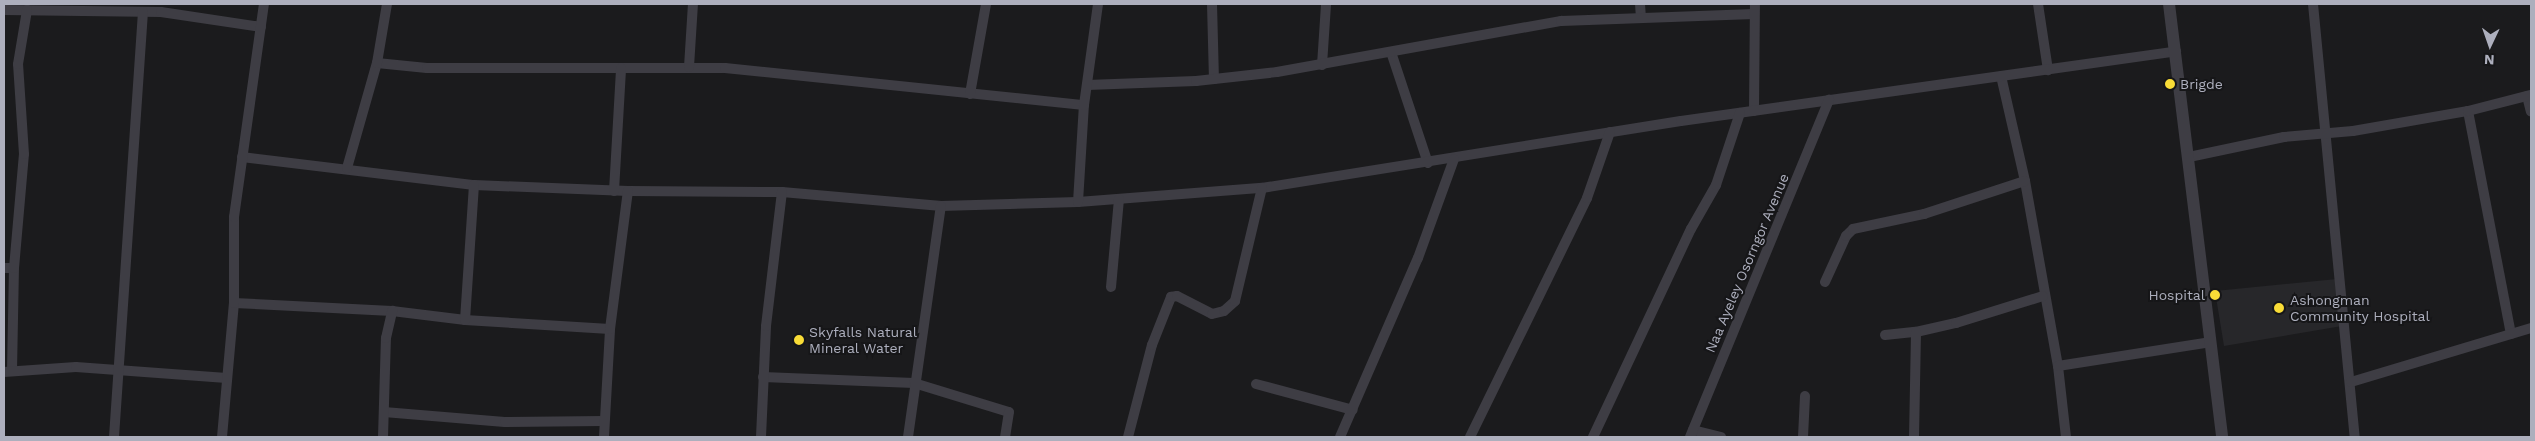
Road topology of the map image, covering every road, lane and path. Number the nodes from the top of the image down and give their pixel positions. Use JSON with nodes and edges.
{"nodes":[{"id":1,"x":264,"y":4,"type":"edge"},
{"id":2,"x":387,"y":4,"type":"edge"},
{"id":3,"x":693,"y":4,"type":"edge"},
{"id":4,"x":986,"y":4,"type":"edge"},
{"id":5,"x":1098,"y":4,"type":"edge"},
{"id":6,"x":1212,"y":4,"type":"edge"},
{"id":7,"x":1326,"y":4,"type":"edge"},
{"id":8,"x":1640,"y":4,"type":"edge"},
{"id":9,"x":2038,"y":4,"type":"edge"},
{"id":10,"x":2169,"y":4,"type":"edge"},
{"id":11,"x":2313,"y":4,"type":"edge"},
{"id":12,"x":161,"y":8,"type":"edge"},
{"id":13,"x":1755,"y":9,"type":"edge"},
{"id":14,"x":4,"y":10,"type":"edge"},
{"id":15,"x":27,"y":10,"type":"junction"},
{"id":16,"x":142,"y":12,"type":"junction"},
{"id":17,"x":1642,"y":17,"type":"junction"},
{"id":18,"x":261,"y":27,"type":"junction"},
{"id":19,"x":2176,"y":51,"type":"junction"},
{"id":20,"x":1391,"y":52,"type":"junction"},
{"id":21,"x":377,"y":63,"type":"junction"},
{"id":22,"x":1322,"y":65,"type":"junction"},
{"id":23,"x":689,"y":67,"type":"junction"},
{"id":24,"x":621,"y":68,"type":"junction"},
{"id":25,"x":2048,"y":70,"type":"junction"},
{"id":26,"x":2002,"y":76,"type":"junction"},
{"id":27,"x":1214,"y":79,"type":"junction"},
{"id":28,"x":1087,"y":85,"type":"junction"},
{"id":29,"x":970,"y":94,"type":"junction"},
{"id":30,"x":2529,"y":96,"type":"edge"},
{"id":31,"x":1829,"y":99,"type":"junction"},
{"id":32,"x":1084,"y":105,"type":"junction"},
{"id":33,"x":1754,"y":111,"type":"junction"},
{"id":34,"x":2468,"y":111,"type":"junction"},
{"id":35,"x":2531,"y":112,"type":"edge"},
{"id":36,"x":1740,"y":113,"type":"junction"},
{"id":37,"x":1610,"y":132,"type":"junction"},
{"id":38,"x":2326,"y":134,"type":"junction"},
{"id":39,"x":2189,"y":156,"type":"junction"},
{"id":40,"x":242,"y":158,"type":"junction"},
{"id":41,"x":1454,"y":159,"type":"junction"},
{"id":42,"x":1428,"y":163,"type":"junction"},
{"id":43,"x":347,"y":168,"type":"junction"},
{"id":44,"x":2025,"y":181,"type":"junction"},
{"id":45,"x":474,"y":185,"type":"junction"},
{"id":46,"x":1262,"y":188,"type":"junction"},
{"id":47,"x":614,"y":191,"type":"junction"},
{"id":48,"x":628,"y":191,"type":"junction"},
{"id":49,"x":782,"y":192,"type":"junction"},
{"id":50,"x":1119,"y":199,"type":"junction"},
{"id":51,"x":1078,"y":202,"type":"junction"},
{"id":52,"x":941,"y":206,"type":"junction"},
{"id":53,"x":9,"y":268,"type":"edge"},
{"id":54,"x":1825,"y":282,"type":"dead end"},
{"id":55,"x":1111,"y":287,"type":"dead end"},
{"id":56,"x":2043,"y":296,"type":"junction"},
{"id":57,"x":234,"y":303,"type":"junction"},
{"id":58,"x":392,"y":311,"type":"junction"},
{"id":59,"x":465,"y":320,"type":"junction"},
{"id":60,"x":2531,"y":328,"type":"edge"},
{"id":61,"x":610,"y":330,"type":"junction"},
{"id":62,"x":1916,"y":332,"type":"junction"},
{"id":63,"x":1885,"y":334,"type":"dead end"},
{"id":64,"x":2511,"y":334,"type":"junction"},
{"id":65,"x":2211,"y":342,"type":"junction"},
{"id":66,"x":2058,"y":366,"type":"junction"},
{"id":67,"x":118,"y":368,"type":"junction"},
{"id":68,"x":8,"y":372,"type":"edge"},
{"id":69,"x":763,"y":377,"type":"junction"},
{"id":70,"x":228,"y":378,"type":"junction"},
{"id":71,"x":2351,"y":382,"type":"junction"},
{"id":72,"x":914,"y":383,"type":"junction"},
{"id":73,"x":1256,"y":384,"type":"dead end"},
{"id":74,"x":1805,"y":396,"type":"dead end"},
{"id":75,"x":1352,"y":410,"type":"junction"},
{"id":76,"x":384,"y":412,"type":"junction"},
{"id":77,"x":602,"y":421,"type":"junction"},
{"id":78,"x":1692,"y":434,"type":"edge"},
{"id":79,"x":114,"y":437,"type":"edge"},
{"id":80,"x":222,"y":437,"type":"edge"},
{"id":81,"x":383,"y":437,"type":"edge"},
{"id":82,"x":604,"y":437,"type":"edge"},
{"id":83,"x":761,"y":437,"type":"edge"},
{"id":84,"x":908,"y":437,"type":"edge"},
{"id":85,"x":1005,"y":437,"type":"edge"},
{"id":86,"x":1128,"y":437,"type":"edge"},
{"id":87,"x":1340,"y":437,"type":"edge"},
{"id":88,"x":1470,"y":437,"type":"edge"},
{"id":89,"x":1593,"y":437,"type":"edge"},
{"id":90,"x":1721,"y":437,"type":"edge"},
{"id":91,"x":1804,"y":437,"type":"edge"},
{"id":92,"x":1914,"y":437,"type":"edge"},
{"id":93,"x":2066,"y":437,"type":"edge"},
{"id":94,"x":2222,"y":437,"type":"edge"},
{"id":95,"x":2356,"y":437,"type":"edge"}],
"edges":[{"from":1,"to":18,"type":"street"},
{"from":2,"to":21,"type":"street"},
{"from":3,"to":23,"type":"street"},
{"from":4,"to":29,"type":"street"},
{"from":5,"to":28,"type":"street"},
{"from":6,"to":27,"type":"street"},
{"from":7,"to":22,"type":"street"},
{"from":8,"to":17,"type":"street"},
{"from":9,"to":25,"type":"street"},
{"from":10,"to":19,"type":"street"},
{"from":11,"to":38,"type":"street"},
{"from":12,"to":16,"type":"street"},
{"from":12,"to":18,"type":"street"},
{"from":13,"to":17,"type":"street"},
{"from":13,"to":33,"type":"street"},
{"from":14,"to":15,"type":"street"},
{"from":15,"to":16,"type":"street"},
{"from":15,"to":53,"type":"street"},
{"from":16,"to":67,"type":"street"},
{"from":17,"to":20,"type":"street"},
{"from":18,"to":40,"type":"street"},
{"from":19,"to":25,"type":"street"},
{"from":19,"to":39,"type":"street"},
{"from":20,"to":22,"type":"street"},
{"from":20,"to":42,"type":"street"},
{"from":21,"to":24,"type":"street"},
{"from":21,"to":43,"type":"street"},
{"from":22,"to":27,"type":"street"},
{"from":23,"to":24,"type":"street"},
{"from":23,"to":29,"type":"street"},
{"from":24,"to":47,"type":"street"},
{"from":25,"to":26,"type":"street"},
{"from":26,"to":31,"type":"street"},
{"from":26,"to":44,"type":"street"},
{"from":27,"to":28,"type":"street"},
{"from":28,"to":32,"type":"street"},
{"from":29,"to":32,"type":"street"},
{"from":30,"to":34,"type":"street"},
{"from":30,"to":35,"type":"street"},
{"from":31,"to":33,"type":"street"},
{"from":31,"to":78,"type":"street","name":"Naa Ayeley Osorngor Avenue"},
{"from":32,"to":51,"type":"street"},
{"from":33,"to":36,"type":"street"},
{"from":34,"to":38,"type":"street"},
{"from":34,"to":64,"type":"street"},
{"from":36,"to":37,"type":"street"},
{"from":36,"to":89,"type":"street"},
{"from":37,"to":41,"type":"street"},
{"from":37,"to":88,"type":"street"},
{"from":38,"to":39,"type":"street"},
{"from":38,"to":71,"type":"street"},
{"from":39,"to":65,"type":"street"},
{"from":40,"to":43,"type":"street"},
{"from":40,"to":57,"type":"street"},
{"from":41,"to":42,"type":"street"},
{"from":41,"to":75,"type":"street"},
{"from":42,"to":46,"type":"street"},
{"from":43,"to":45,"type":"street"},
{"from":44,"to":54,"type":"street"},
{"from":44,"to":56,"type":"street"},
{"from":45,"to":47,"type":"street"},
{"from":45,"to":59,"type":"street"},
{"from":46,"to":50,"type":"street"},
{"from":46,"to":86,"type":"street"},
{"from":47,"to":48,"type":"street"},
{"from":48,"to":49,"type":"street"},
{"from":48,"to":61,"type":"street"},
{"from":49,"to":52,"type":"street"},
{"from":49,"to":69,"type":"street"},
{"from":50,"to":51,"type":"street"},
{"from":50,"to":55,"type":"street"},
{"from":51,"to":52,"type":"street"},
{"from":52,"to":72,"type":"street"},
{"from":53,"to":68,"type":"street"},
{"from":56,"to":62,"type":"street"},
{"from":56,"to":66,"type":"street"},
{"from":57,"to":58,"type":"street"},
{"from":57,"to":70,"type":"street"},
{"from":58,"to":59,"type":"street"},
{"from":58,"to":76,"type":"street"},
{"from":59,"to":61,"type":"street"},
{"from":60,"to":64,"type":"street"},
{"from":61,"to":77,"type":"street"},
{"from":62,"to":63,"type":"street"},
{"from":62,"to":92,"type":"street"},
{"from":64,"to":71,"type":"street"},
{"from":65,"to":66,"type":"street"},
{"from":65,"to":94,"type":"street"},
{"from":66,"to":93,"type":"street"},
{"from":67,"to":68,"type":"street"},
{"from":67,"to":70,"type":"street"},
{"from":67,"to":79,"type":"street"},
{"from":69,"to":72,"type":"street"},
{"from":69,"to":83,"type":"street"},
{"from":70,"to":80,"type":"street"},
{"from":71,"to":95,"type":"street"},
{"from":72,"to":84,"type":"street"},
{"from":72,"to":85,"type":"street"},
{"from":73,"to":75,"type":"street"},
{"from":74,"to":91,"type":"street"},
{"from":75,"to":87,"type":"street"},
{"from":76,"to":77,"type":"street"},
{"from":76,"to":81,"type":"street"},
{"from":77,"to":82,"type":"street"},
{"from":78,"to":90,"type":"street"}]}
